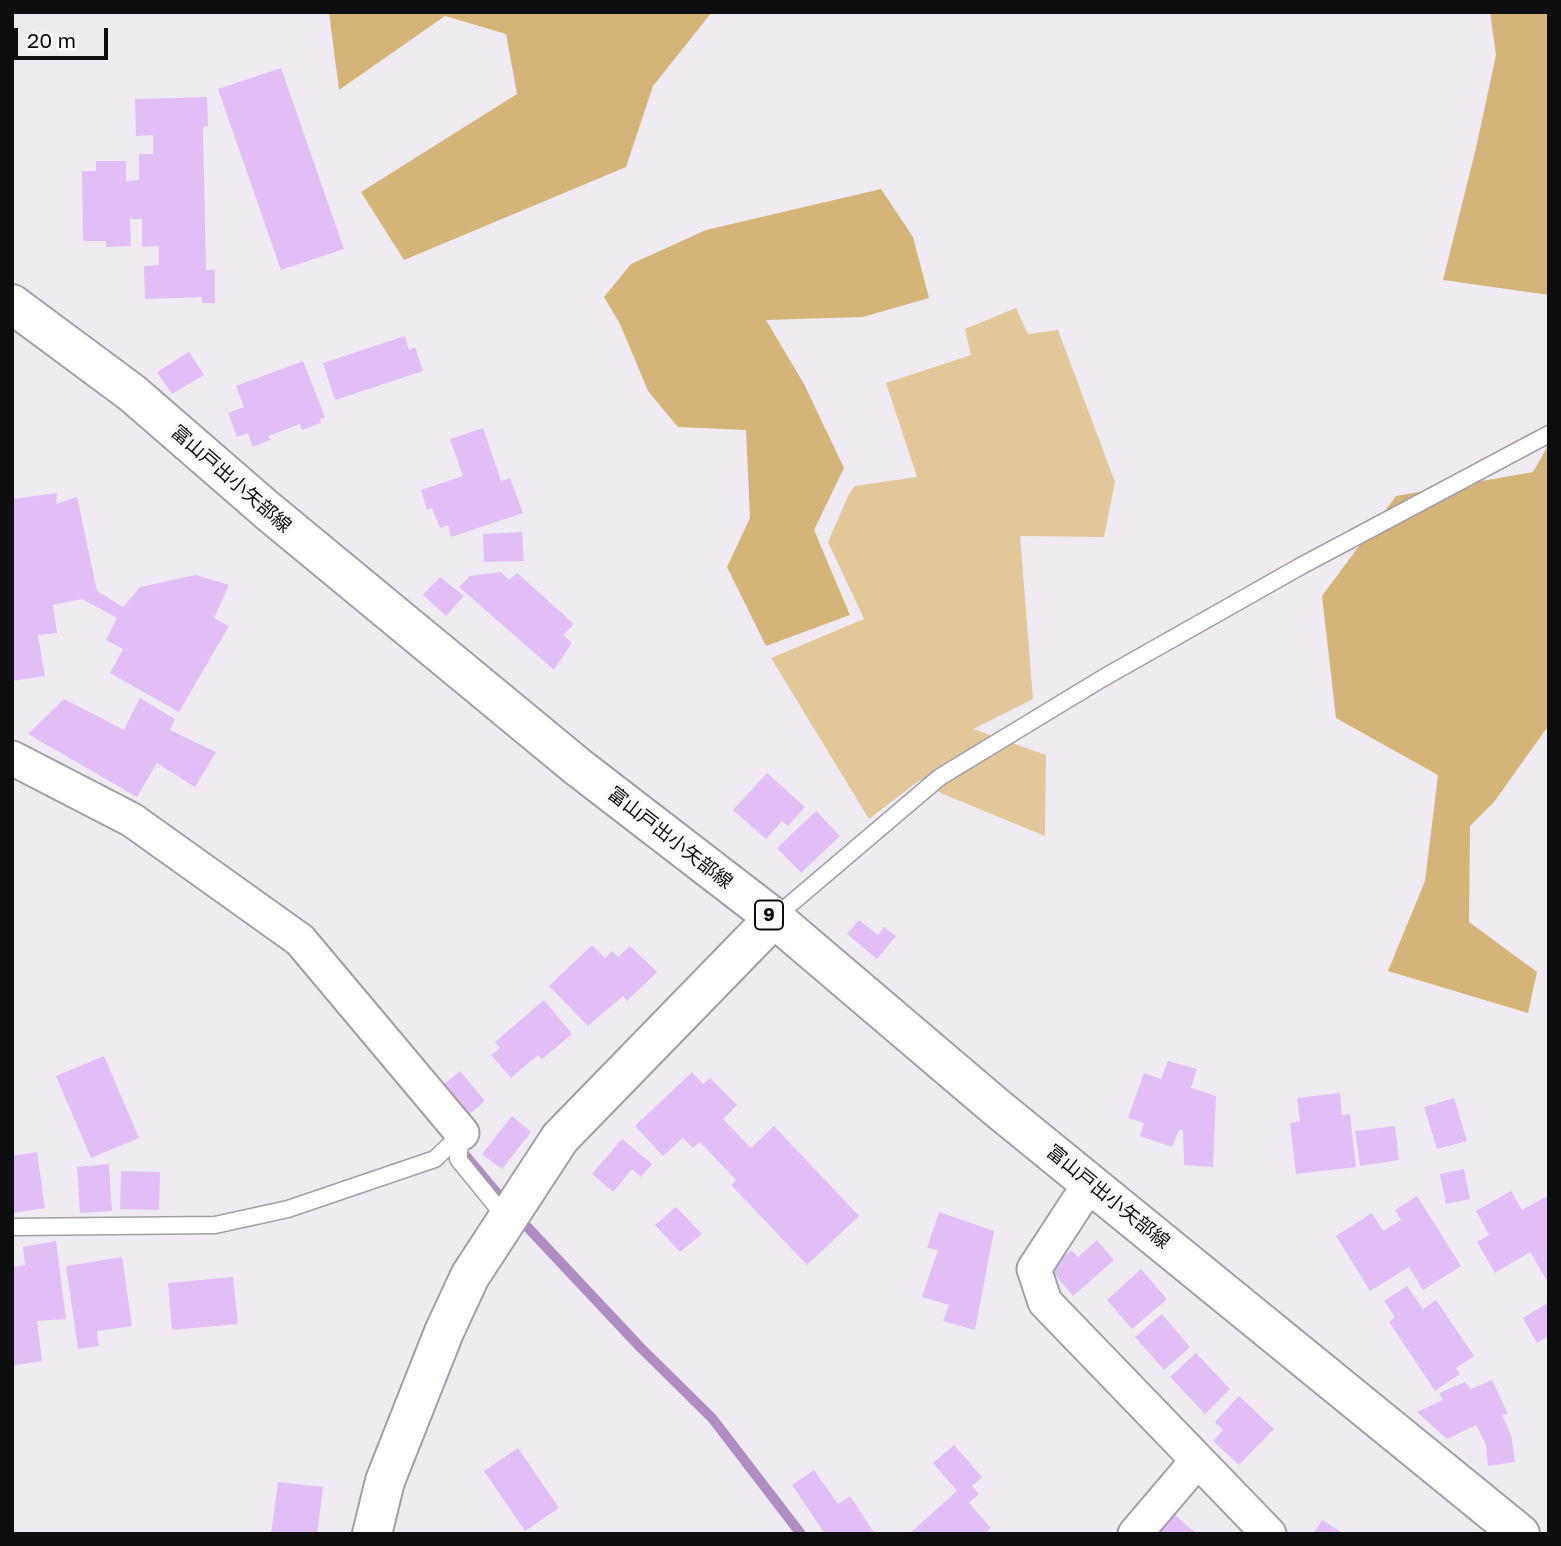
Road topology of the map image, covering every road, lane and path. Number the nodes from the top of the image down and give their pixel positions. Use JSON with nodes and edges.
{"nodes":[{"id":1,"x":12,"y":304,"type":"edge"},
{"id":2,"x":1549,"y":434,"type":"edge"},
{"id":3,"x":12,"y":758,"type":"edge"},
{"id":4,"x":774,"y":918,"type":"junction"},
{"id":5,"x":461,"y":1133,"type":"junction"},
{"id":6,"x":1092,"y":1184,"type":"junction"},
{"id":7,"x":508,"y":1219,"type":"junction"},
{"id":8,"x":12,"y":1227,"type":"edge"},
{"id":9,"x":1198,"y":1461,"type":"junction"},
{"id":10,"x":372,"y":1534,"type":"edge"},
{"id":11,"x":1135,"y":1534,"type":"edge"},
{"id":12,"x":1269,"y":1534,"type":"edge"},
{"id":13,"x":1520,"y":1534,"type":"edge"}],
"edges":[{"from":1,"to":4,"type":"main road","name":"富山戸出小矢部線","number":"9"},
{"from":2,"to":4,"type":"lane"},
{"from":3,"to":5,"type":"street"},
{"from":4,"to":6,"type":"main road","name":"富山戸出小矢部線","number":"9"},
{"from":4,"to":7,"type":"main road"},
{"from":5,"to":7,"type":"lane"},
{"from":5,"to":8,"type":"lane"},
{"from":6,"to":9,"type":"street"},
{"from":6,"to":13,"type":"main road","name":"富山戸出小矢部線","number":"9"},
{"from":7,"to":10,"type":"main road"},
{"from":9,"to":11,"type":"street"},
{"from":9,"to":12,"type":"street"}]}
